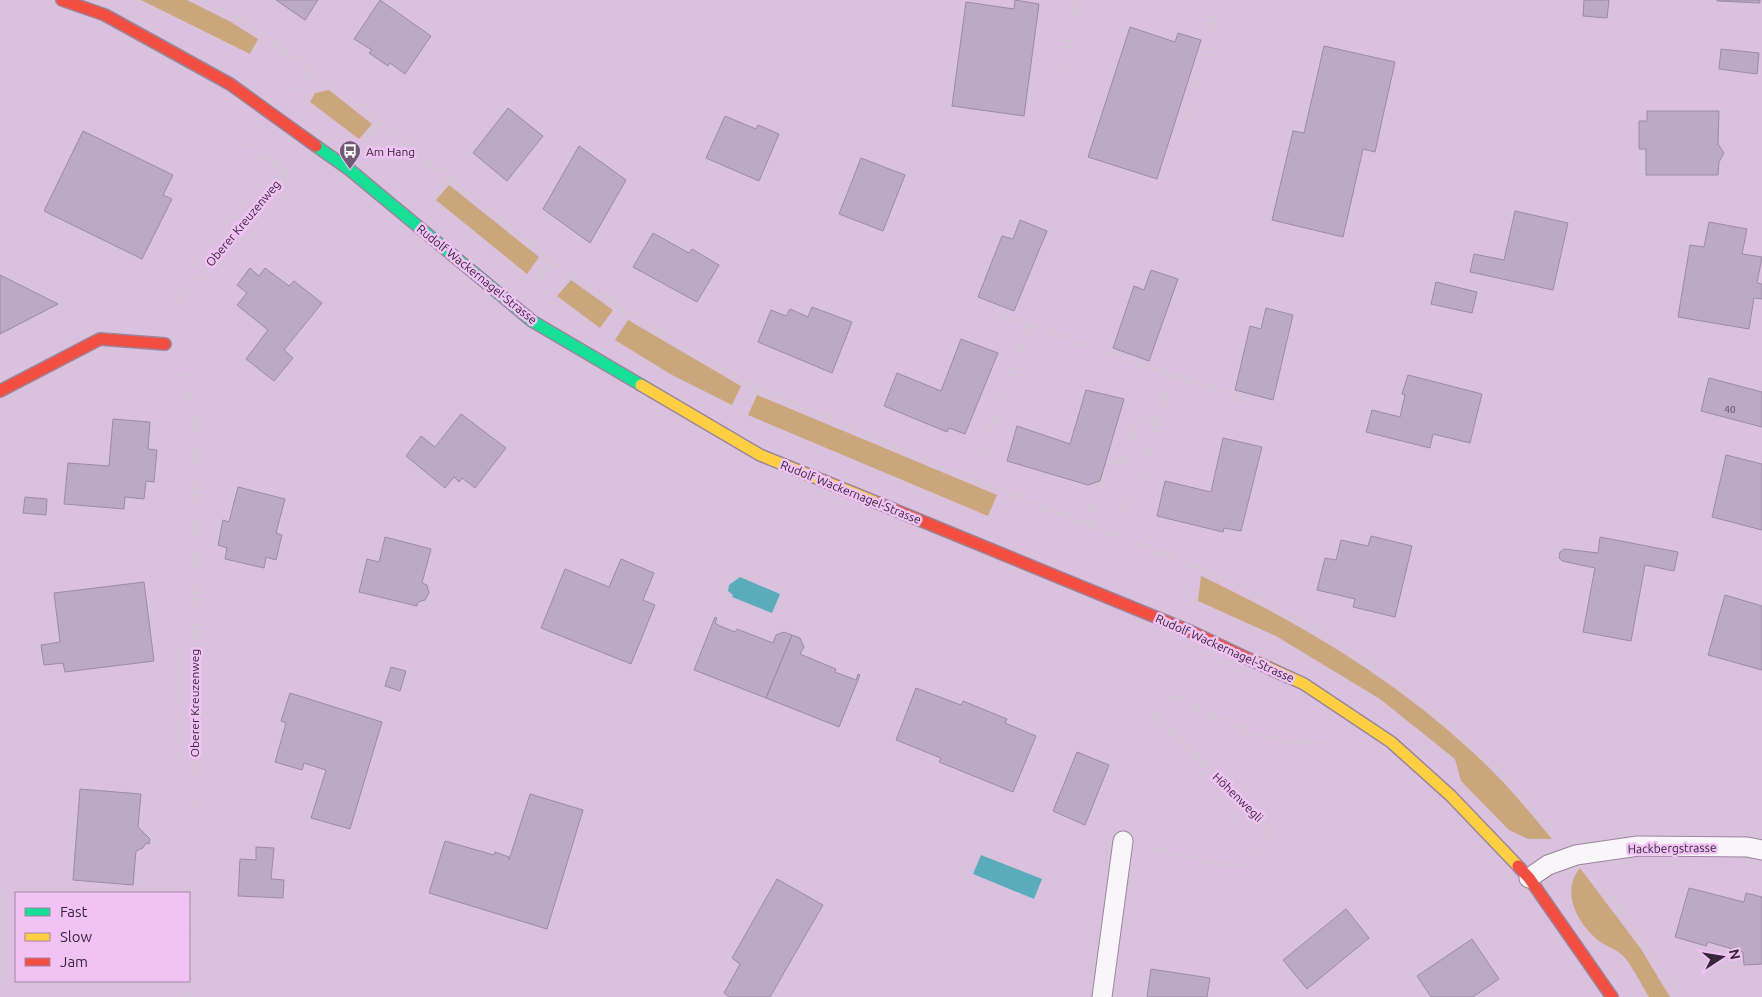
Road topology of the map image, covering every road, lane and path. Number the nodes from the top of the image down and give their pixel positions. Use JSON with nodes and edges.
{"nodes":[{"id":1,"x":62,"y":0,"type":"edge"},
{"id":2,"x":205,"y":0,"type":"edge"},
{"id":3,"x":1077,"y":0,"type":"edge"},
{"id":4,"x":1219,"y":0,"type":"edge"},
{"id":5,"x":1065,"y":74,"type":"dead end"},
{"id":6,"x":1188,"y":119,"type":"dead end"},
{"id":7,"x":379,"y":122,"type":"junction"},
{"id":8,"x":234,"y":137,"type":"dead end"},
{"id":9,"x":364,"y":141,"type":"dead end"},
{"id":10,"x":450,"y":179,"type":"junction"},
{"id":11,"x":434,"y":197,"type":"dead end"},
{"id":12,"x":179,"y":300,"type":"dead end"},
{"id":13,"x":1000,"y":315,"type":"dead end"},
{"id":14,"x":1031,"y":326,"type":"junction"},
{"id":15,"x":165,"y":344,"type":"dead end"},
{"id":16,"x":1172,"y":375,"type":"junction"},
{"id":17,"x":0,"y":391,"type":"edge"},
{"id":18,"x":196,"y":409,"type":"dead end"},
{"id":19,"x":1270,"y":409,"type":"dead end"},
{"id":20,"x":1158,"y":422,"type":"junction"},
{"id":21,"x":972,"y":480,"type":"junction"},
{"id":22,"x":1085,"y":523,"type":"junction"},
{"id":23,"x":1115,"y":535,"type":"junction"},
{"id":24,"x":1334,"y":742,"type":"dead end"},
{"id":25,"x":1123,"y":841,"type":"joint"},
{"id":26,"x":1762,"y":850,"type":"edge"},
{"id":27,"x":1576,"y":855,"type":"junction"},
{"id":28,"x":1528,"y":878,"type":"junction"},
{"id":29,"x":191,"y":997,"type":"edge"},
{"id":30,"x":1102,"y":997,"type":"edge"},
{"id":31,"x":1612,"y":997,"type":"edge"},
{"id":32,"x":1678,"y":997,"type":"edge"}],
"edges":[{"from":1,"to":28,"type":"street","name":"Rudolf Wackernagel-Strasse"},
{"from":2,"to":7,"type":"path"},
{"from":3,"to":5,"type":"path"},
{"from":4,"to":6,"type":"path"},
{"from":7,"to":9,"type":"path"},
{"from":7,"to":10,"type":"path"},
{"from":8,"to":12,"type":"path","name":"Oberer Kreuzenweg"},
{"from":10,"to":11,"type":"path"},
{"from":10,"to":21,"type":"path"},
{"from":13,"to":14,"type":"path"},
{"from":14,"to":16,"type":"path"},
{"from":14,"to":21,"type":"path"},
{"from":15,"to":17,"type":"street"},
{"from":16,"to":19,"type":"path"},
{"from":16,"to":20,"type":"path"},
{"from":18,"to":29,"type":"path","name":"Oberer Kreuzenweg"},
{"from":20,"to":22,"type":"path"},
{"from":20,"to":23,"type":"path"},
{"from":21,"to":22,"type":"path"},
{"from":22,"to":23,"type":"path"},
{"from":23,"to":27,"type":"path"},
{"from":24,"to":25,"type":"path","name":"Höhenwegli"},
{"from":25,"to":30,"type":"lane"},
{"from":26,"to":27,"type":"lane","name":"Hackbergstrasse"},
{"from":27,"to":28,"type":"lane","name":"Hackbergstrasse"},
{"from":27,"to":32,"type":"path"},
{"from":28,"to":31,"type":"street","name":"Rudolf Wackernagel-Strasse"}]}
